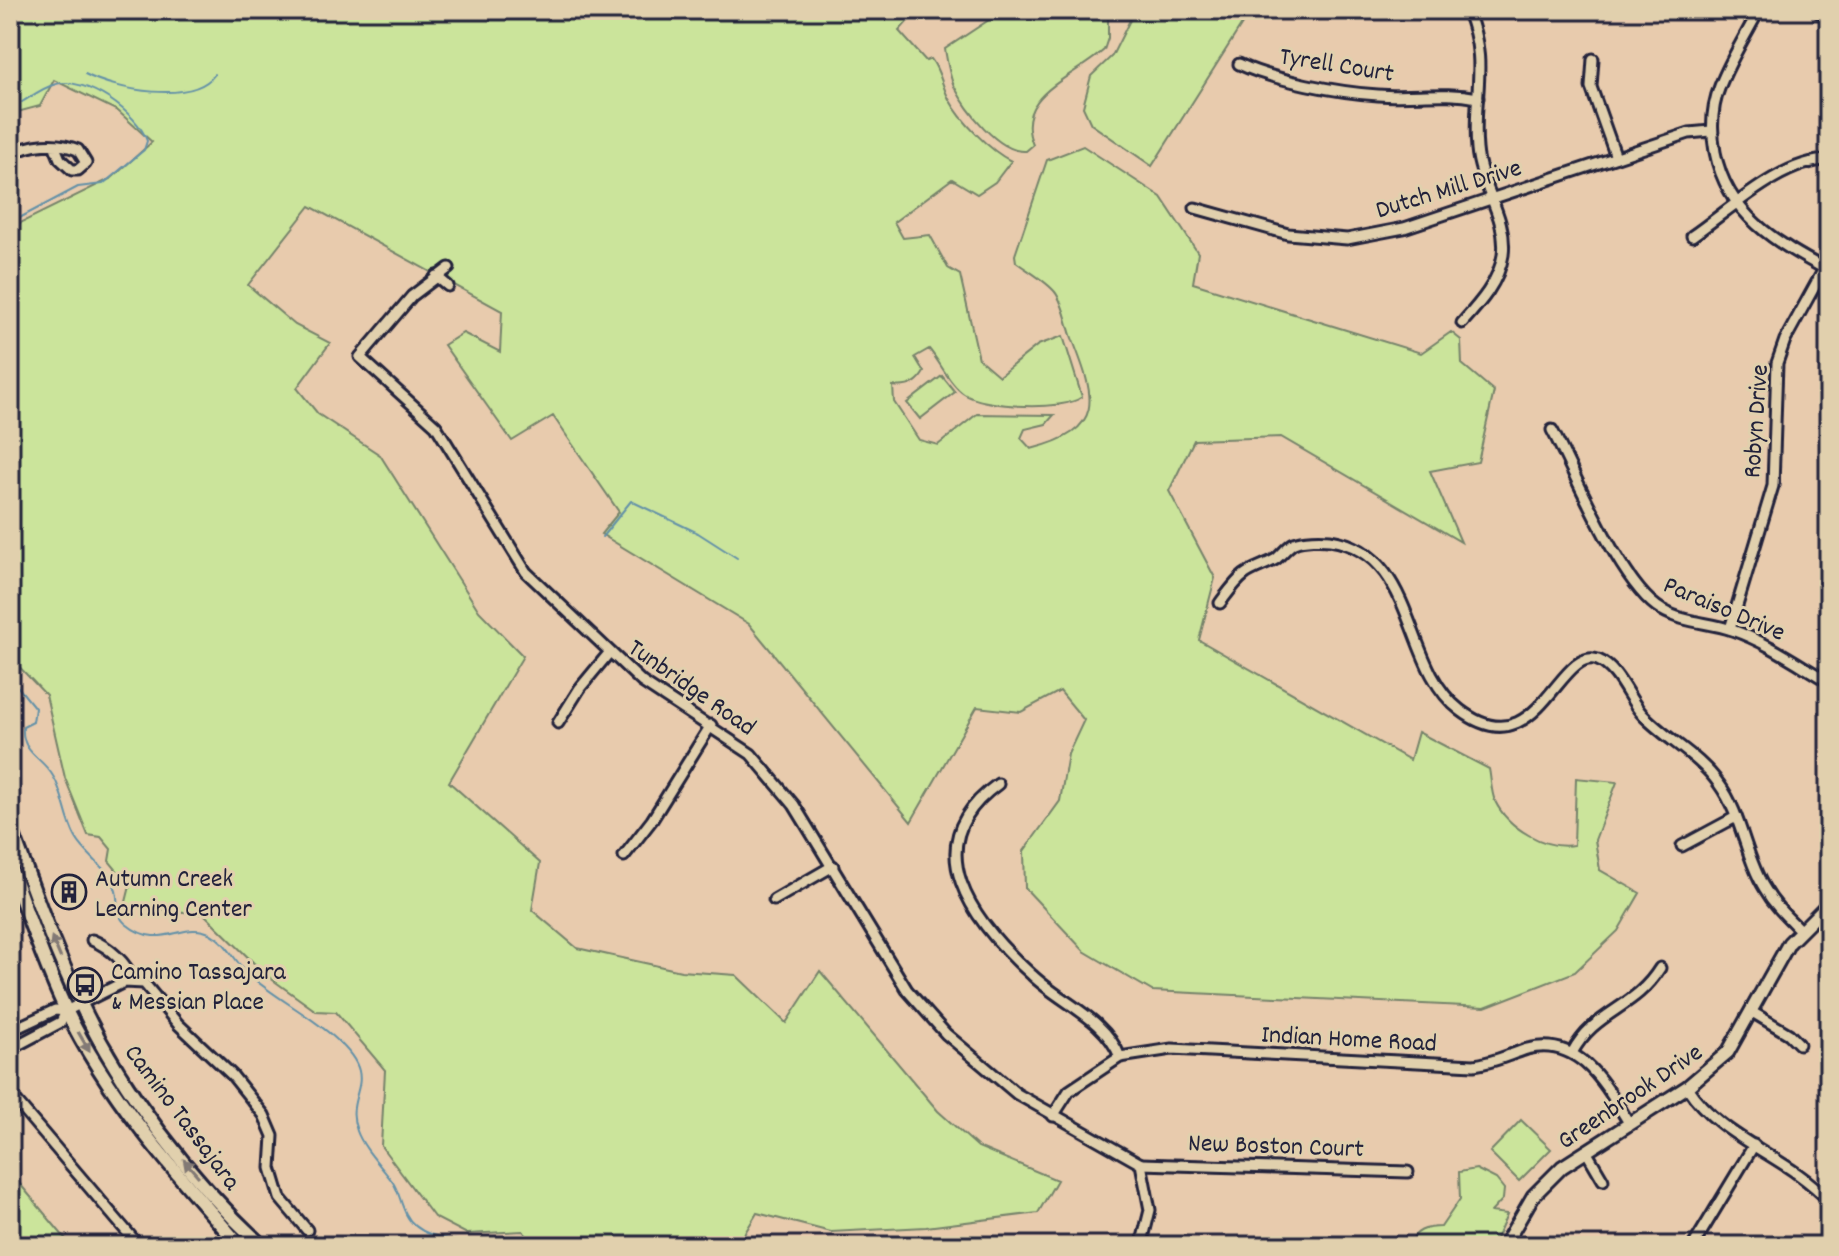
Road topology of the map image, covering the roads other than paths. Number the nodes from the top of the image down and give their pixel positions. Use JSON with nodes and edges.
{"nodes":[{"id":1,"x":1467,"y":10,"type":"edge"},
{"id":2,"x":1759,"y":10,"type":"edge"},
{"id":3,"x":1815,"y":10,"type":"edge"},
{"id":4,"x":1829,"y":18,"type":"edge"},
{"id":5,"x":1593,"y":59,"type":"dead end"},
{"id":6,"x":1239,"y":64,"type":"dead end"},
{"id":7,"x":1478,"y":98,"type":"junction"},
{"id":8,"x":1711,"y":131,"type":"junction"},
{"id":9,"x":55,"y":147,"type":"dead end"},
{"id":10,"x":10,"y":155,"type":"edge"},
{"id":11,"x":1616,"y":157,"type":"junction"},
{"id":12,"x":1829,"y":160,"type":"edge"},
{"id":13,"x":1493,"y":197,"type":"junction"},
{"id":14,"x":1736,"y":205,"type":"junction"},
{"id":15,"x":1195,"y":208,"type":"dead end"},
{"id":16,"x":1692,"y":236,"type":"dead end"},
{"id":17,"x":449,"y":268,"type":"dead end"},
{"id":18,"x":1826,"y":270,"type":"edge"},
{"id":19,"x":436,"y":276,"type":"junction"},
{"id":20,"x":448,"y":286,"type":"dead end"},
{"id":21,"x":1462,"y":323,"type":"dead end"},
{"id":22,"x":1552,"y":430,"type":"dead end"},
{"id":23,"x":1220,"y":603,"type":"dead end"},
{"id":24,"x":1730,"y":629,"type":"junction"},
{"id":25,"x":609,"y":653,"type":"junction"},
{"id":26,"x":1829,"y":682,"type":"edge"},
{"id":27,"x":558,"y":723,"type":"dead end"},
{"id":28,"x":711,"y":725,"type":"junction"},
{"id":29,"x":998,"y":784,"type":"dead end"},
{"id":30,"x":1736,"y":817,"type":"junction"},
{"id":31,"x":10,"y":826,"type":"edge"},
{"id":32,"x":1682,"y":846,"type":"dead end"},
{"id":33,"x":624,"y":856,"type":"dead end"},
{"id":34,"x":833,"y":866,"type":"junction"},
{"id":35,"x":10,"y":868,"type":"edge"},
{"id":36,"x":774,"y":900,"type":"dead end"},
{"id":37,"x":1829,"y":903,"type":"edge"},
{"id":38,"x":1800,"y":930,"type":"junction"},
{"id":39,"x":92,"y":940,"type":"dead end"},
{"id":40,"x":1660,"y":968,"type":"dead end"},
{"id":41,"x":133,"y":980,"type":"junction"},
{"id":42,"x":80,"y":1004,"type":"junction"},
{"id":43,"x":66,"y":1011,"type":"junction"},
{"id":44,"x":1752,"y":1012,"type":"junction"},
{"id":45,"x":10,"y":1031,"type":"edge"},
{"id":46,"x":1799,"y":1044,"type":"dead end"},
{"id":47,"x":10,"y":1049,"type":"edge"},
{"id":48,"x":1572,"y":1053,"type":"junction"},
{"id":49,"x":1120,"y":1057,"type":"junction"},
{"id":50,"x":1687,"y":1087,"type":"junction"},
{"id":51,"x":10,"y":1094,"type":"edge"},
{"id":52,"x":1053,"y":1116,"type":"junction"},
{"id":53,"x":1629,"y":1123,"type":"junction"},
{"id":54,"x":1754,"y":1145,"type":"junction"},
{"id":55,"x":1586,"y":1151,"type":"junction"},
{"id":56,"x":1141,"y":1164,"type":"junction"},
{"id":57,"x":1408,"y":1172,"type":"dead end"},
{"id":58,"x":1603,"y":1180,"type":"dead end"},
{"id":59,"x":1829,"y":1201,"type":"edge"},
{"id":60,"x":307,"y":1230,"type":"dead end"},
{"id":61,"x":139,"y":1246,"type":"edge"},
{"id":62,"x":240,"y":1246,"type":"edge"},
{"id":63,"x":262,"y":1246,"type":"edge"},
{"id":64,"x":1141,"y":1246,"type":"edge"},
{"id":65,"x":1505,"y":1246,"type":"edge"},
{"id":66,"x":1693,"y":1246,"type":"edge"}],
"edges":[{"from":1,"to":7,"type":"street"},
{"from":2,"to":8,"type":"street"},
{"from":3,"to":4,"type":"street"},
{"from":5,"to":11,"type":"street"},
{"from":6,"to":7,"type":"street","name":"Tyrell Court"},
{"from":7,"to":13,"type":"street"},
{"from":8,"to":11,"type":"street","name":"Dutch Mill Drive"},
{"from":8,"to":14,"type":"street"},
{"from":9,"to":10,"type":"street"},
{"from":11,"to":13,"type":"street","name":"Dutch Mill Drive"},
{"from":12,"to":14,"type":"street"},
{"from":13,"to":15,"type":"street","name":"Dutch Mill Drive"},
{"from":13,"to":21,"type":"street"},
{"from":14,"to":16,"type":"street"},
{"from":14,"to":18,"type":"street"},
{"from":17,"to":19,"type":"street","name":"Tunbridge Road"},
{"from":18,"to":24,"type":"street","name":"Robyn Drive"},
{"from":19,"to":20,"type":"street"},
{"from":19,"to":25,"type":"street","name":"Tunbridge Road"},
{"from":22,"to":24,"type":"street","name":"Paraiso Drive"},
{"from":23,"to":30,"type":"street"},
{"from":24,"to":26,"type":"street","name":"Paraiso Drive"},
{"from":25,"to":27,"type":"street"},
{"from":25,"to":28,"type":"street","name":"Tunbridge Road"},
{"from":28,"to":33,"type":"street"},
{"from":28,"to":34,"type":"street","name":"Tunbridge Road"},
{"from":29,"to":49,"type":"street"},
{"from":30,"to":32,"type":"street"},
{"from":30,"to":38,"type":"street"},
{"from":42,"to":31,"type":"main road","name":"Camino Tassajara","one_way":true},
{"from":34,"to":36,"type":"street"},
{"from":34,"to":52,"type":"street","name":"Tunbridge Road"},
{"from":35,"to":43,"type":"main road","name":"Camino Tassajara"},
{"from":37,"to":38,"type":"street","name":"Greenbrook Drive"},
{"from":38,"to":44,"type":"street","name":"Greenbrook Drive"},
{"from":39,"to":41,"type":"street"},
{"from":40,"to":48,"type":"street"},
{"from":41,"to":42,"type":"street"},
{"from":41,"to":60,"type":"street"},
{"from":42,"to":43,"type":"street"},
{"from":63,"to":42,"type":"main road","name":"Camino Tassajara","one_way":true},
{"from":43,"to":45,"type":"street"},
{"from":43,"to":47,"type":"street"},
{"from":43,"to":62,"type":"main road","name":"Camino Tassajara","one_way":true},
{"from":44,"to":46,"type":"street"},
{"from":44,"to":50,"type":"street","name":"Greenbrook Drive"},
{"from":48,"to":49,"type":"street","name":"Indian Home Road"},
{"from":48,"to":53,"type":"street"},
{"from":49,"to":52,"type":"street","name":"Indian Home Road"},
{"from":50,"to":53,"type":"street","name":"Greenbrook Drive"},
{"from":50,"to":54,"type":"street"},
{"from":51,"to":61,"type":"street"},
{"from":52,"to":56,"type":"street","name":"Tunbridge Road"},
{"from":53,"to":55,"type":"street","name":"Greenbrook Drive"},
{"from":54,"to":59,"type":"street"},
{"from":54,"to":66,"type":"street"},
{"from":55,"to":58,"type":"street"},
{"from":55,"to":65,"type":"street","name":"Greenbrook Drive"},
{"from":56,"to":57,"type":"street","name":"New Boston Court"},
{"from":56,"to":64,"type":"street"}]}
